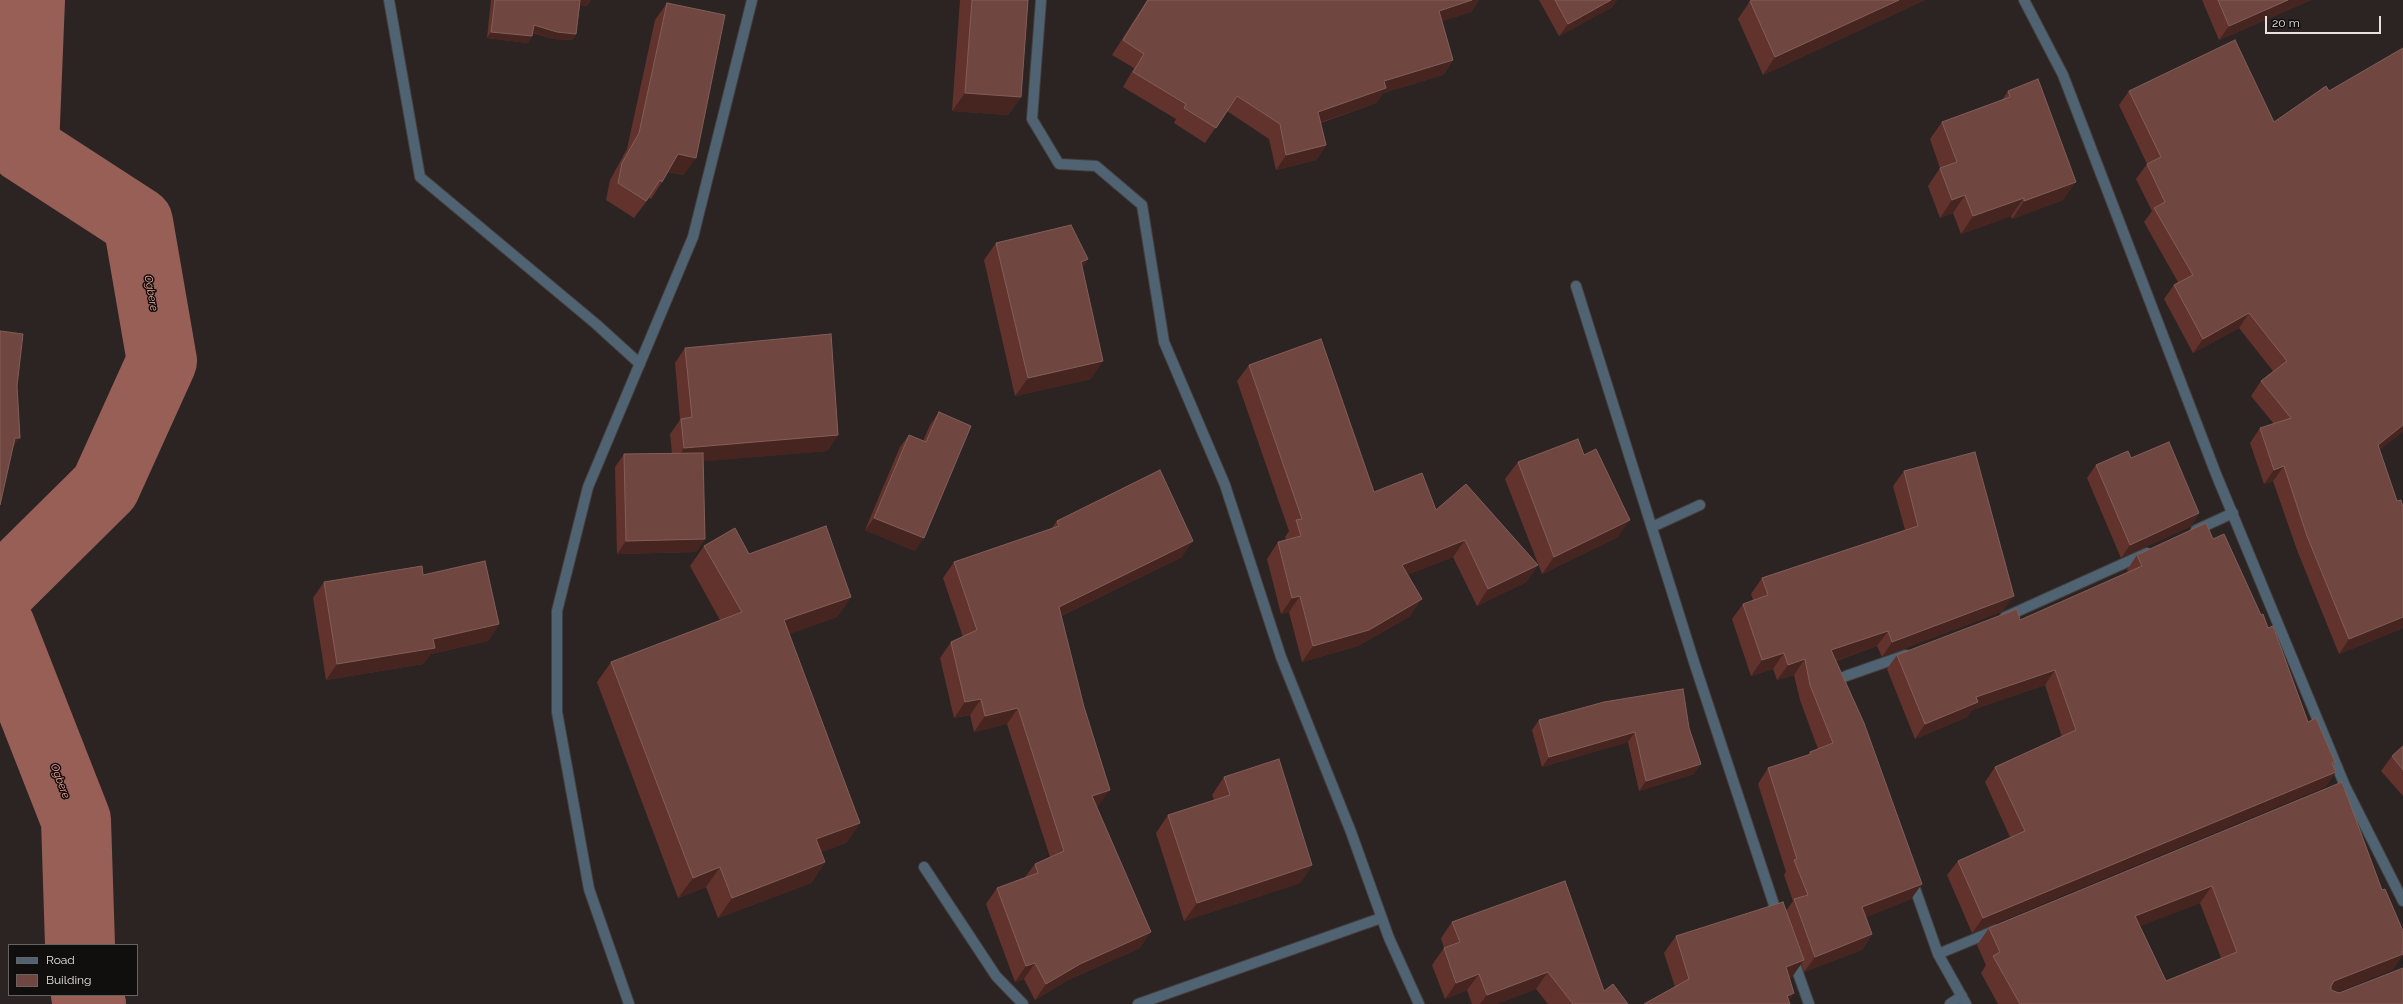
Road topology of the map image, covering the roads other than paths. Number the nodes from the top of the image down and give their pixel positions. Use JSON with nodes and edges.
{"nodes":[{"id":1,"x":389,"y":0,"type":"edge"},
{"id":2,"x":752,"y":0,"type":"edge"},
{"id":3,"x":1041,"y":0,"type":"edge"},
{"id":4,"x":2024,"y":0,"type":"edge"},
{"id":5,"x":1576,"y":286,"type":"dead end"},
{"id":6,"x":640,"y":364,"type":"junction"},
{"id":7,"x":1700,"y":505,"type":"dead end"},
{"id":8,"x":2233,"y":513,"type":"junction"},
{"id":9,"x":1652,"y":527,"type":"junction"},
{"id":10,"x":2190,"y":533,"type":"edge"},
{"id":11,"x":2154,"y":550,"type":"edge"},
{"id":12,"x":1994,"y":622,"type":"edge"},
{"id":13,"x":1913,"y":652,"type":"edge"},
{"id":14,"x":1838,"y":693,"type":"edge"},
{"id":15,"x":924,"y":867,"type":"dead end"},
{"id":16,"x":1908,"y":868,"type":"edge"},
{"id":17,"x":2403,"y":901,"type":"edge"},
{"id":18,"x":1381,"y":918,"type":"junction"},
{"id":19,"x":1780,"y":924,"type":"edge"},
{"id":20,"x":2004,"y":927,"type":"edge"},
{"id":21,"x":1788,"y":946,"type":"edge"},
{"id":22,"x":1938,"y":954,"type":"junction"},
{"id":23,"x":1964,"y":1000,"type":"edge"},
{"id":24,"x":629,"y":1004,"type":"edge"},
{"id":25,"x":1023,"y":1004,"type":"edge"},
{"id":26,"x":1138,"y":1004,"type":"edge"},
{"id":27,"x":1419,"y":1004,"type":"edge"},
{"id":28,"x":1809,"y":1004,"type":"edge"},
{"id":29,"x":1950,"y":1004,"type":"edge"}],
"edges":[{"from":1,"to":6,"type":"street"},
{"from":2,"to":6,"type":"street"},
{"from":3,"to":18,"type":"street"},
{"from":4,"to":8,"type":"street"},
{"from":5,"to":9,"type":"street"},
{"from":6,"to":24,"type":"street"},
{"from":7,"to":9,"type":"street"},
{"from":8,"to":10,"type":"street"},
{"from":8,"to":17,"type":"street"},
{"from":9,"to":19,"type":"street"},
{"from":11,"to":12,"type":"street"},
{"from":13,"to":14,"type":"street"},
{"from":15,"to":25,"type":"street"},
{"from":16,"to":22,"type":"street"},
{"from":18,"to":26,"type":"street"},
{"from":18,"to":27,"type":"street"},
{"from":20,"to":22,"type":"street"},
{"from":21,"to":28,"type":"street"},
{"from":22,"to":23,"type":"street"},
{"from":23,"to":29,"type":"street"}]}
